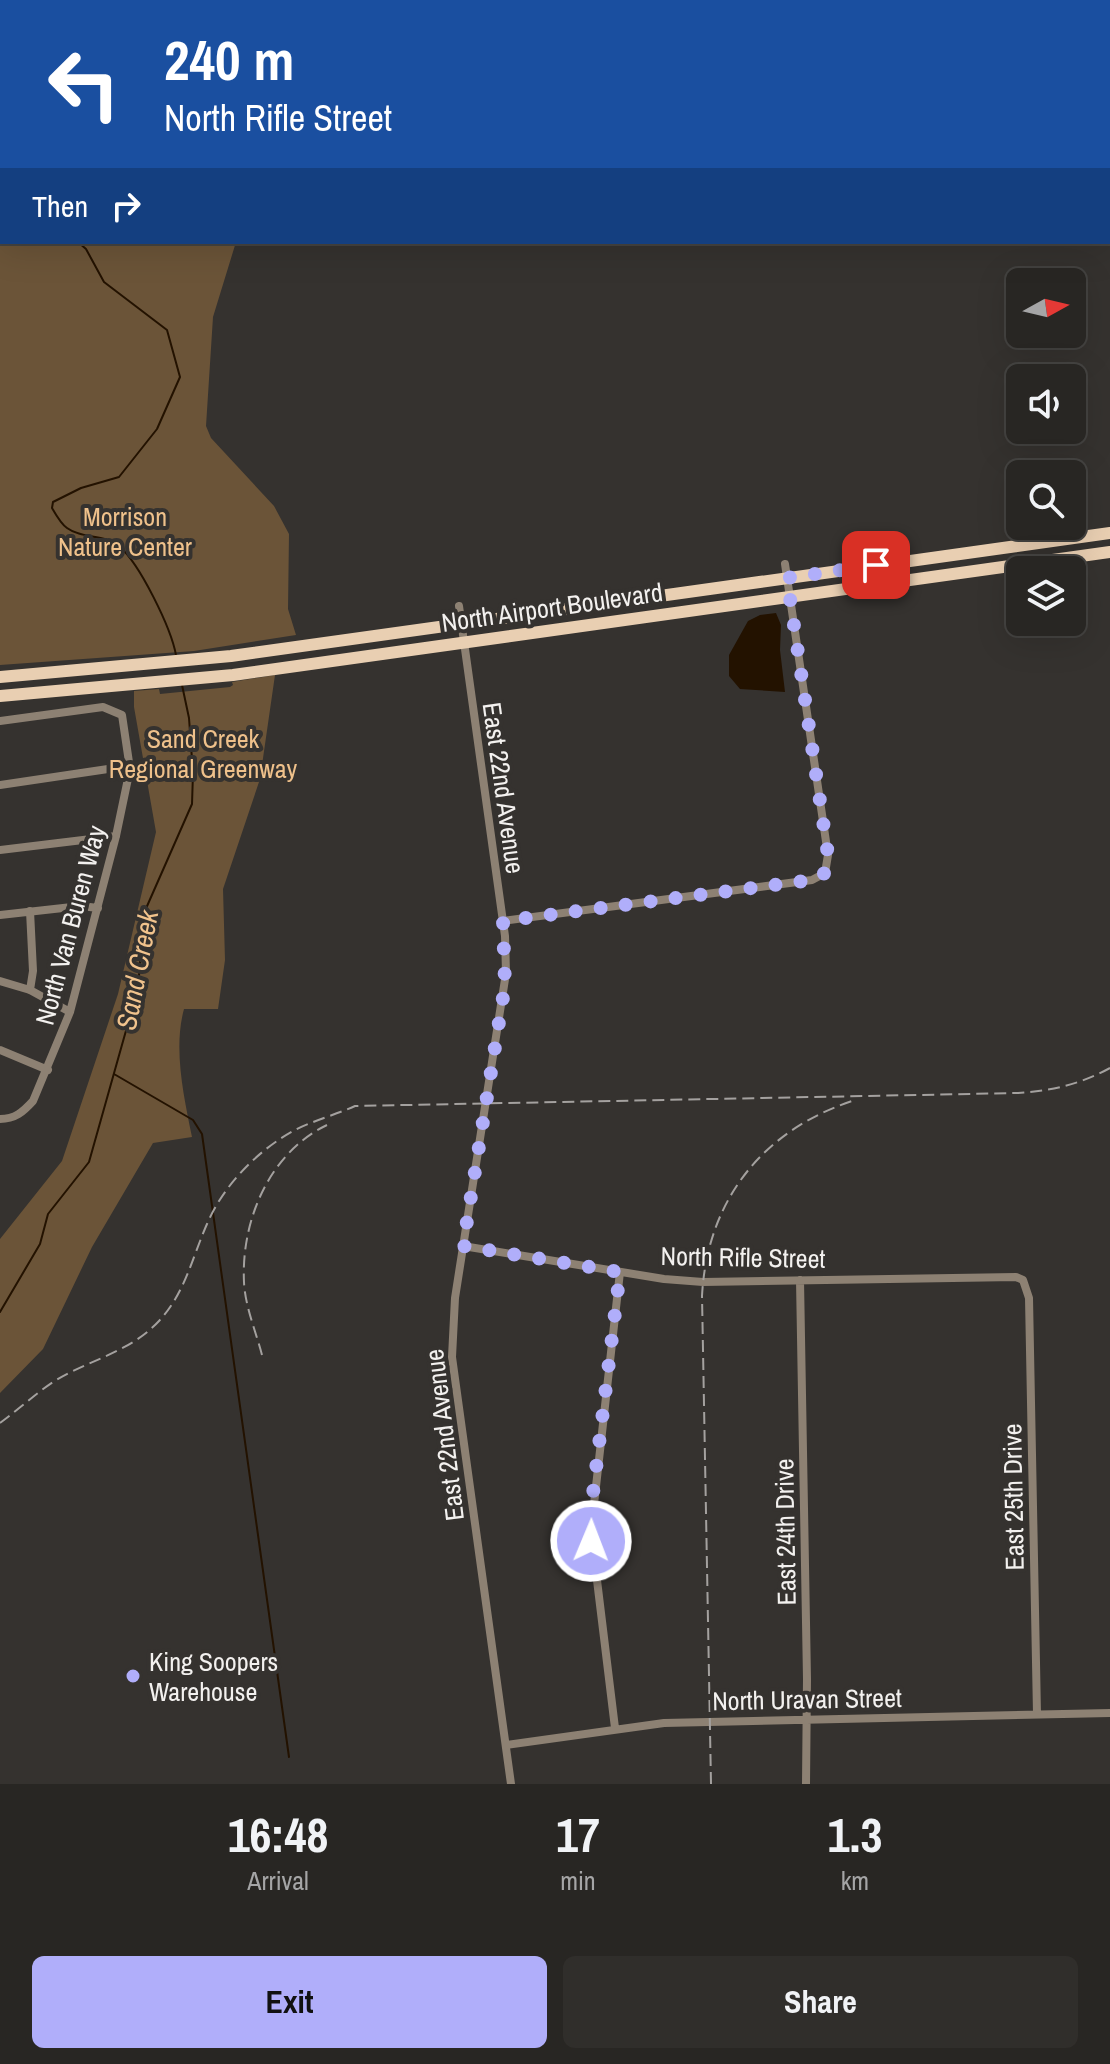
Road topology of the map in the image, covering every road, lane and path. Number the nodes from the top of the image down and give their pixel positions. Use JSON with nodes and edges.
{"nodes":[{"id":1,"x":1110,"y":533,"type":"edge"},
{"id":2,"x":1110,"y":552,"type":"edge"},
{"id":3,"x":785,"y":564,"type":"dead end"},
{"id":4,"x":787,"y":578,"type":"junction"},
{"id":5,"x":790,"y":595,"type":"junction"},
{"id":6,"x":459,"y":606,"type":"dead end"},
{"id":7,"x":461,"y":624,"type":"junction"},
{"id":8,"x":463,"y":641,"type":"junction"},
{"id":9,"x":0,"y":677,"type":"edge"},
{"id":10,"x":0,"y":696,"type":"edge"},
{"id":11,"x":0,"y":721,"type":"edge"},
{"id":12,"x":130,"y":769,"type":"junction"},
{"id":13,"x":0,"y":785,"type":"edge"},
{"id":14,"x":116,"y":836,"type":"junction"},
{"id":15,"x":0,"y":850,"type":"edge"},
{"id":16,"x":98,"y":908,"type":"junction"},
{"id":17,"x":30,"y":911,"type":"junction"},
{"id":18,"x":0,"y":915,"type":"edge"},
{"id":19,"x":503,"y":921,"type":"junction"},
{"id":20,"x":0,"y":981,"type":"edge"},
{"id":21,"x":30,"y":990,"type":"junction"},
{"id":22,"x":70,"y":1012,"type":"junction"},
{"id":23,"x":0,"y":1050,"type":"edge"},
{"id":24,"x":48,"y":1070,"type":"junction"},
{"id":25,"x":0,"y":1119,"type":"edge"},
{"id":26,"x":463,"y":1246,"type":"junction"},
{"id":27,"x":620,"y":1272,"type":"junction"},
{"id":28,"x":800,"y":1280,"type":"junction"},
{"id":29,"x":1023,"y":1280,"type":"joint"},
{"id":30,"x":1110,"y":1713,"type":"edge"},
{"id":31,"x":1037,"y":1714,"type":"junction"},
{"id":32,"x":807,"y":1718,"type":"junction"},
{"id":33,"x":615,"y":1728,"type":"junction"},
{"id":34,"x":506,"y":1745,"type":"junction"},
{"id":35,"x":511,"y":1784,"type":"edge"},
{"id":36,"x":806,"y":1784,"type":"edge"}],
"edges":[{"from":1,"to":4,"type":"main road","name":"North Airport Boulevard"},
{"from":2,"to":5,"type":"main road","name":"North Airport Boulevard"},
{"from":3,"to":4,"type":"street"},
{"from":4,"to":5,"type":"street"},
{"from":4,"to":7,"type":"main road","name":"North Airport Boulevard"},
{"from":5,"to":8,"type":"main road","name":"North Airport Boulevard"},
{"from":5,"to":19,"type":"street"},
{"from":6,"to":7,"type":"street","name":"East 22nd Avenue"},
{"from":7,"to":8,"type":"street","name":"East 22nd Avenue"},
{"from":7,"to":9,"type":"main road","name":"North Airport Boulevard"},
{"from":8,"to":10,"type":"main road","name":"North Airport Boulevard"},
{"from":8,"to":19,"type":"street","name":"East 22nd Avenue"},
{"from":11,"to":12,"type":"street","name":"North Van Buren Way"},
{"from":12,"to":13,"type":"street"},
{"from":12,"to":14,"type":"street","name":"North Van Buren Way"},
{"from":14,"to":15,"type":"street"},
{"from":14,"to":16,"type":"street","name":"North Van Buren Way"},
{"from":16,"to":17,"type":"street"},
{"from":16,"to":22,"type":"street","name":"North Van Buren Way"},
{"from":17,"to":18,"type":"street"},
{"from":17,"to":21,"type":"street"},
{"from":19,"to":26,"type":"street","name":"East 22nd Avenue"},
{"from":20,"to":21,"type":"street"},
{"from":21,"to":22,"type":"street"},
{"from":22,"to":24,"type":"street","name":"North Van Buren Way"},
{"from":23,"to":24,"type":"street"},
{"from":24,"to":25,"type":"street","name":"North Van Buren Way"},
{"from":26,"to":27,"type":"street","name":"North Rifle Street"},
{"from":26,"to":34,"type":"street","name":"East 22nd Avenue"},
{"from":27,"to":28,"type":"street","name":"North Rifle Street"},
{"from":27,"to":33,"type":"street"},
{"from":28,"to":29,"type":"street","name":"North Rifle Street"},
{"from":28,"to":32,"type":"street","name":"East 24th Drive"},
{"from":29,"to":31,"type":"street","name":"East 25th Drive"},
{"from":30,"to":31,"type":"street","name":"North Uravan Street"},
{"from":31,"to":32,"type":"street","name":"North Uravan Street"},
{"from":32,"to":33,"type":"street","name":"North Uravan Street"},
{"from":32,"to":36,"type":"street","name":"East 24th Drive"},
{"from":33,"to":34,"type":"street","name":"North Uravan Street"},
{"from":34,"to":35,"type":"street","name":"East 22nd Avenue"}]}
